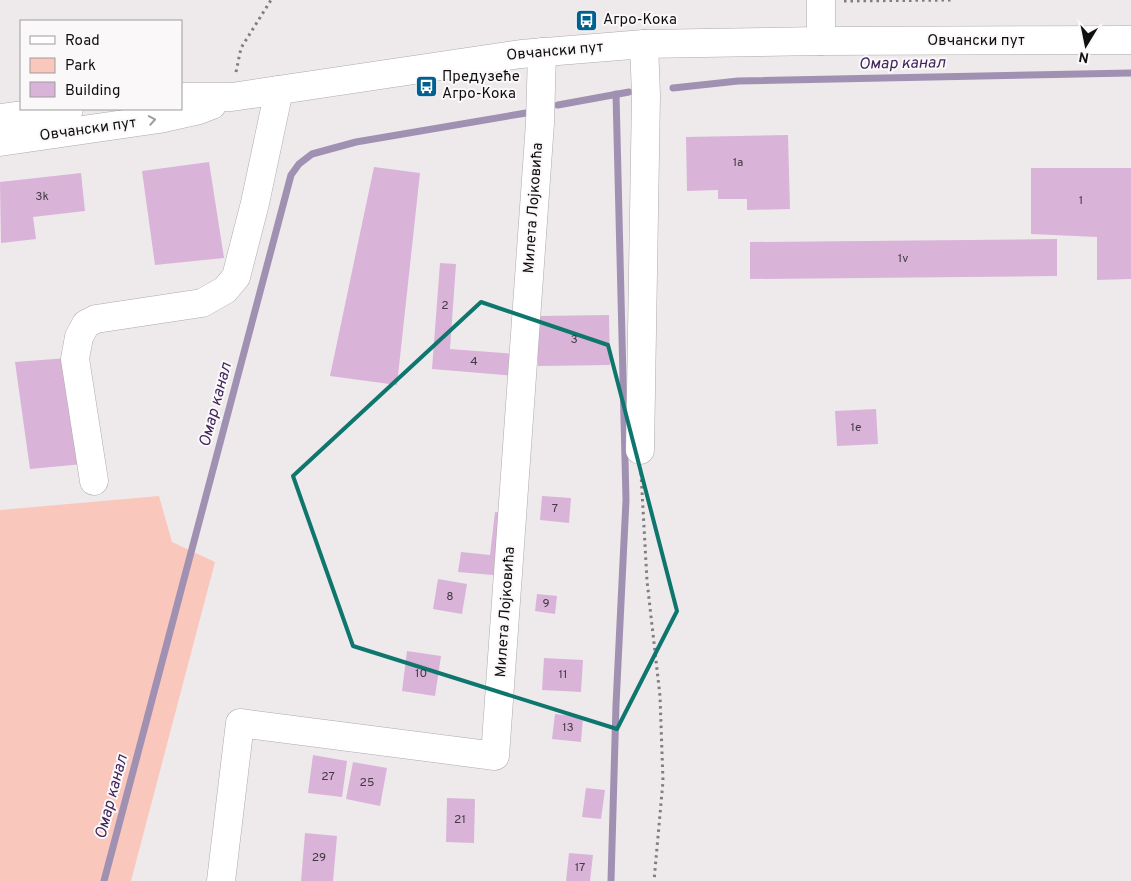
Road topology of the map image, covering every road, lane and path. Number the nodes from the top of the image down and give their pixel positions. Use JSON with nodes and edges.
{"nodes":[{"id":1,"x":271,"y":0,"type":"edge"},
{"id":2,"x":954,"y":0,"type":"edge"},
{"id":3,"x":821,"y":3,"type":"edge"},
{"id":4,"x":1131,"y":40,"type":"edge"},
{"id":5,"x":821,"y":41,"type":"junction"},
{"id":6,"x":644,"y":44,"type":"junction"},
{"id":7,"x":542,"y":52,"type":"junction"},
{"id":8,"x":279,"y":90,"type":"junction"},
{"id":9,"x":182,"y":97,"type":"edge"},
{"id":10,"x":232,"y":97,"type":"junction"},
{"id":11,"x":61,"y":110,"type":"edge"},
{"id":12,"x":0,"y":118,"type":"edge"},
{"id":13,"x":0,"y":142,"type":"edge"},
{"id":14,"x":640,"y":450,"type":"joint"},
{"id":15,"x":94,"y":481,"type":"dead end"},
{"id":16,"x":221,"y":881,"type":"edge"},
{"id":17,"x":654,"y":881,"type":"edge"}],
"edges":[{"from":1,"to":10,"type":"path"},
{"from":2,"to":3,"type":"path"},
{"from":3,"to":5,"type":"street"},
{"from":4,"to":5,"type":"street","name":"Овчански пут"},
{"from":5,"to":6,"type":"street","name":"Овчански пут"},
{"from":6,"to":7,"type":"street","name":"Овчански пут"},
{"from":6,"to":14,"type":"street"},
{"from":7,"to":8,"type":"street","name":"Овчански пут"},
{"from":7,"to":16,"type":"street","name":"Милета Лојковића"},
{"from":8,"to":10,"type":"street","name":"Овчански пут"},
{"from":8,"to":15,"type":"street"},
{"from":9,"to":10,"type":"street","name":"Овчански пут"},
{"from":13,"to":10,"type":"street","name":"Овчански пут","one_way":true},
{"from":11,"to":12,"type":"street","name":"Овчански пут"},
{"from":14,"to":17,"type":"path"}]}
